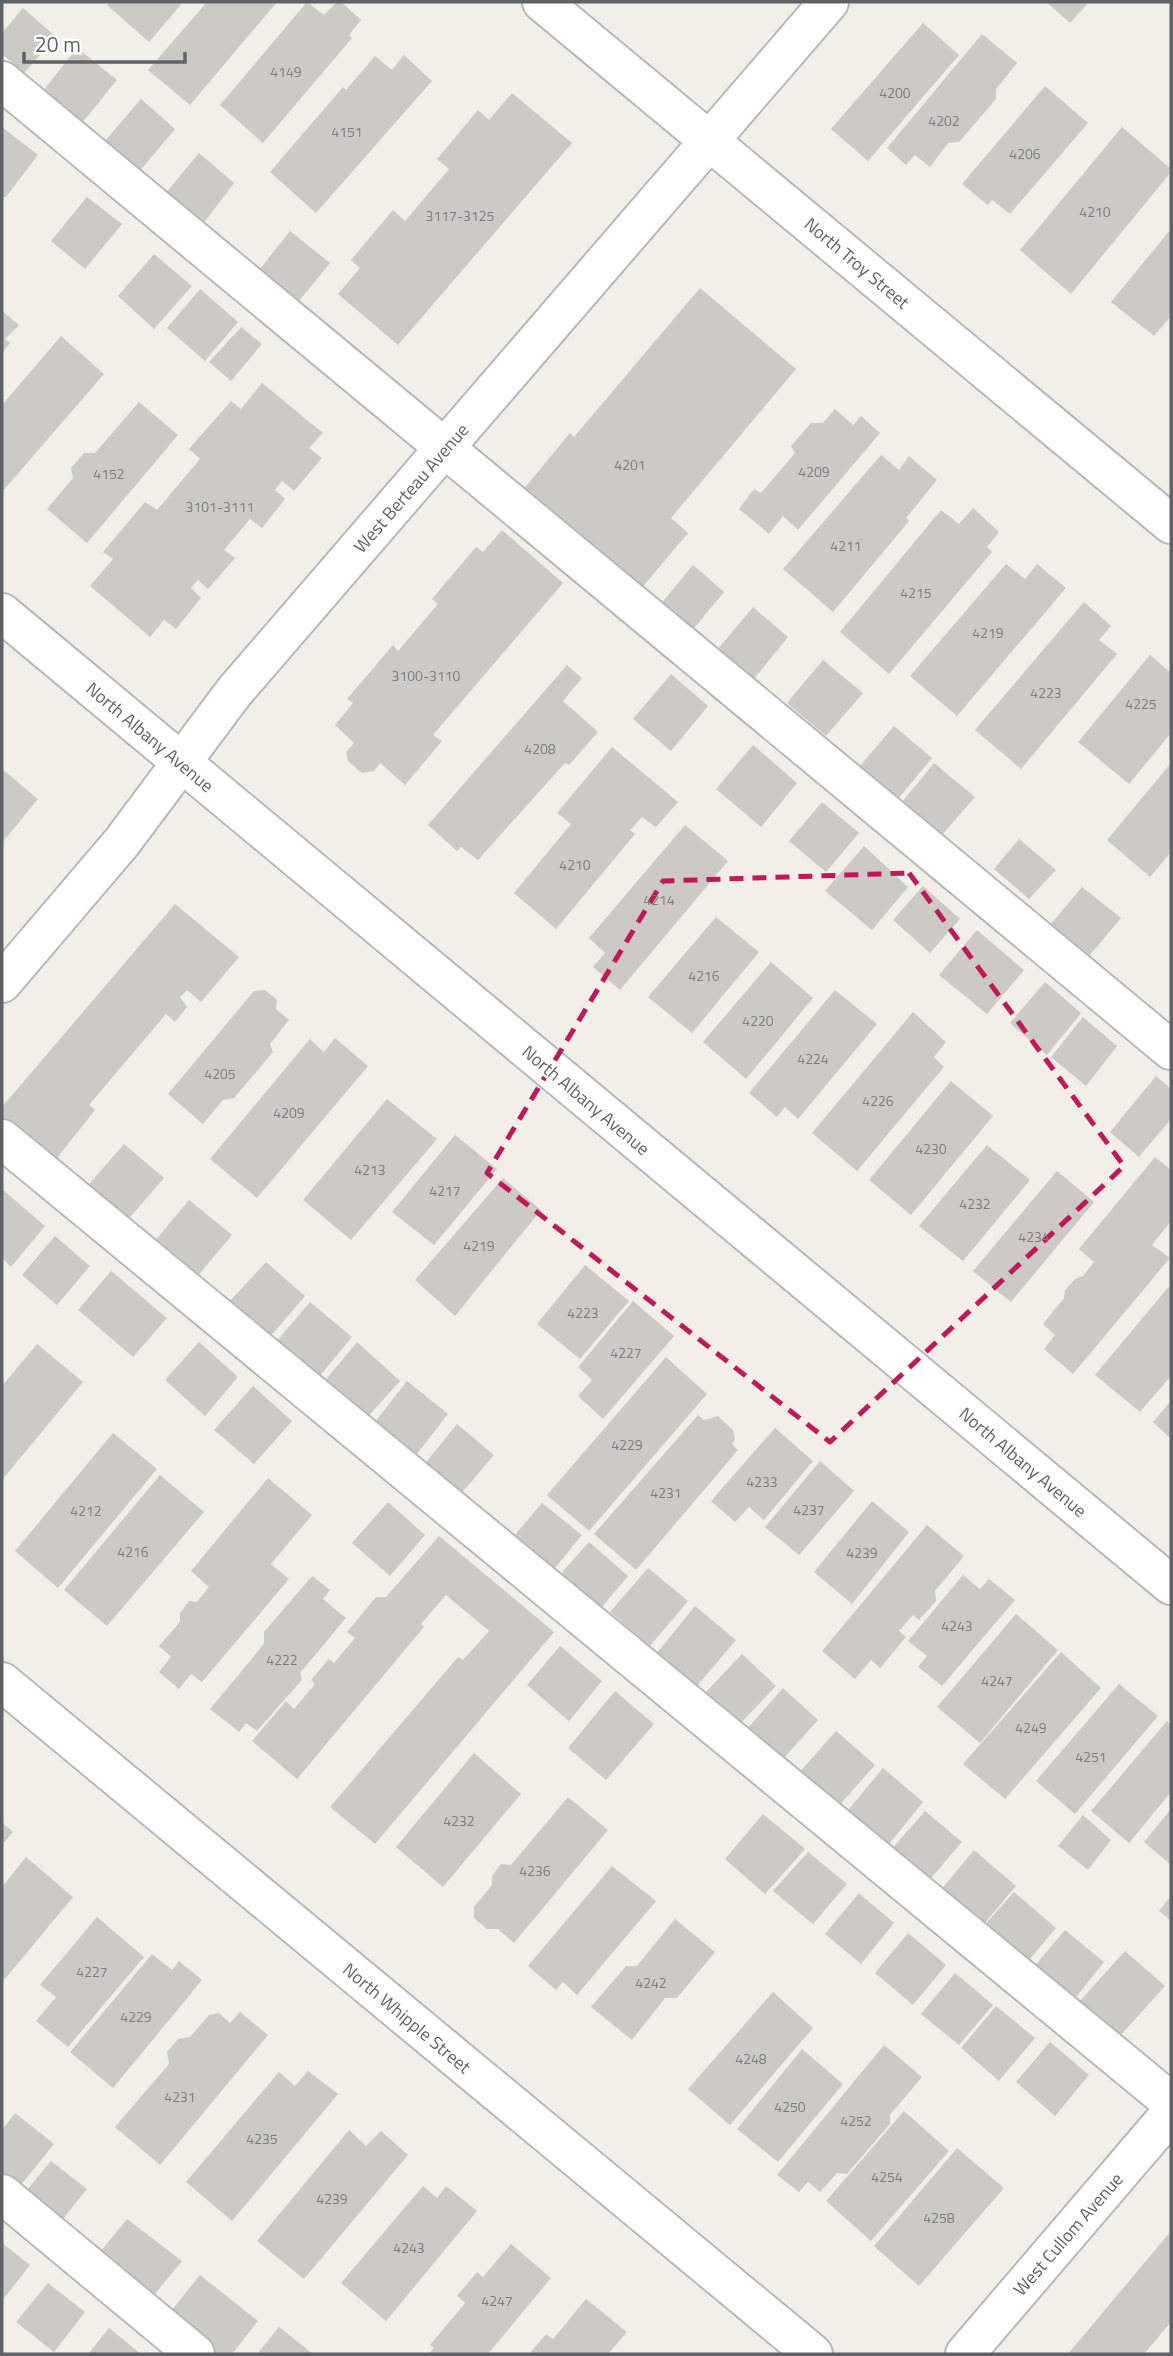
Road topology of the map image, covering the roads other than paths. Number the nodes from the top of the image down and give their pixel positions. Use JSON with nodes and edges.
{"nodes":[{"id":1,"x":542,"y":2,"type":"edge"},
{"id":2,"x":829,"y":2,"type":"edge"},
{"id":3,"x":2,"y":81,"type":"edge"},
{"id":4,"x":709,"y":141,"type":"junction"},
{"id":5,"x":445,"y":449,"type":"junction"},
{"id":6,"x":1171,"y":524,"type":"edge"},
{"id":7,"x":2,"y":614,"type":"edge"},
{"id":8,"x":181,"y":763,"type":"junction"},
{"id":9,"x":2,"y":983,"type":"edge"},
{"id":10,"x":1171,"y":1050,"type":"edge"},
{"id":11,"x":2,"y":1139,"type":"edge"},
{"id":12,"x":1171,"y":1586,"type":"edge"},
{"id":13,"x":2,"y":1682,"type":"edge"},
{"id":14,"x":1171,"y":2102,"type":"edge"},
{"id":15,"x":1171,"y":2113,"type":"edge"},
{"id":16,"x":2,"y":2194,"type":"edge"},
{"id":17,"x":195,"y":2354,"type":"edge"},
{"id":18,"x":813,"y":2354,"type":"edge"},
{"id":19,"x":965,"y":2354,"type":"edge"}],
"edges":[{"from":1,"to":4,"type":"street","name":"North Troy Street"},
{"from":2,"to":4,"type":"street","name":"West Berteau Avenue"},
{"from":3,"to":5,"type":"street"},
{"from":4,"to":5,"type":"street","name":"West Berteau Avenue"},
{"from":4,"to":6,"type":"street","name":"North Troy Street"},
{"from":5,"to":8,"type":"street","name":"West Berteau Avenue"},
{"from":5,"to":10,"type":"street"},
{"from":7,"to":8,"type":"street","name":"North Albany Avenue"},
{"from":8,"to":9,"type":"street","name":"West Berteau Avenue"},
{"from":8,"to":12,"type":"street","name":"North Albany Avenue"},
{"from":11,"to":14,"type":"street"},
{"from":13,"to":18,"type":"street","name":"North Whipple Street"},
{"from":15,"to":19,"type":"street","name":"West Cullom Avenue"},
{"from":16,"to":17,"type":"street"}]}
